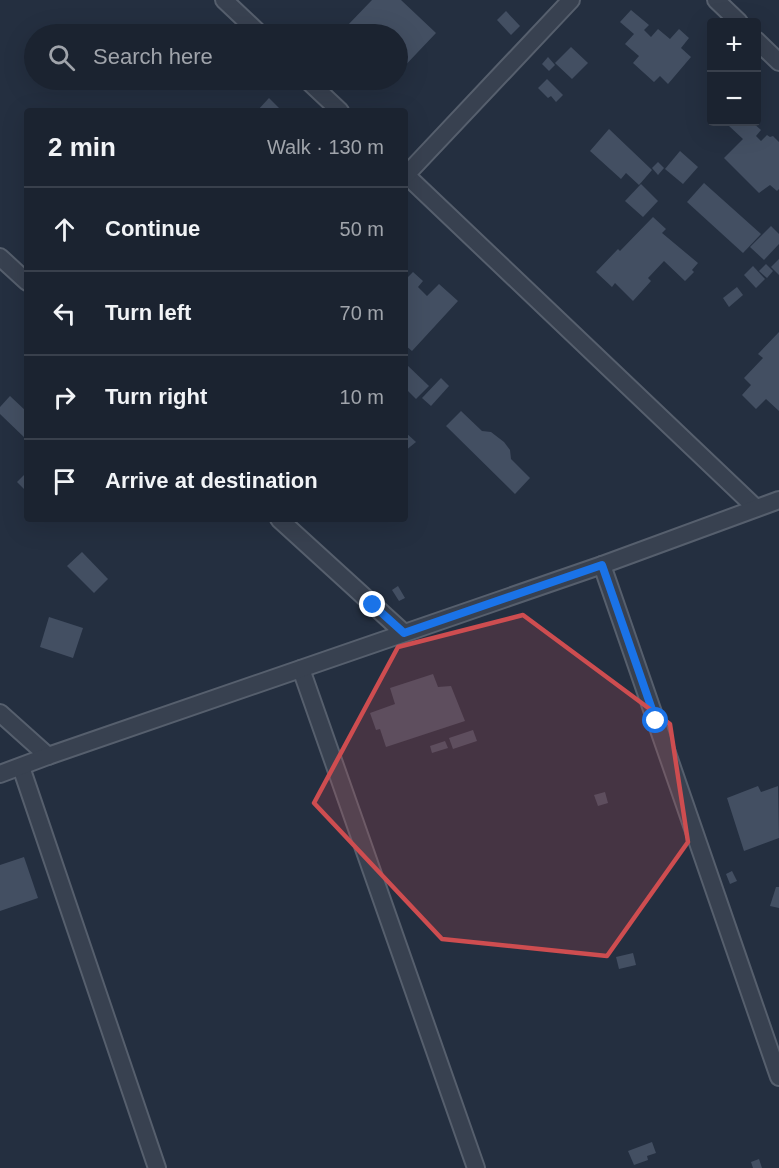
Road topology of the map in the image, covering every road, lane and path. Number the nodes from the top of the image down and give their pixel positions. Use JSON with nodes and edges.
{"nodes":[{"id":1,"x":224,"y":0,"type":"edge"},
{"id":2,"x":571,"y":0,"type":"edge"},
{"id":3,"x":716,"y":0,"type":"edge"},
{"id":4,"x":735,"y":18,"type":"edge"},
{"id":5,"x":249,"y":24,"type":"edge"},
{"id":6,"x":761,"y":45,"type":"edge"},
{"id":7,"x":779,"y":62,"type":"edge"},
{"id":8,"x":318,"y":90,"type":"edge"},
{"id":9,"x":337,"y":108,"type":"edge"},
{"id":10,"x":408,"y":172,"type":"edge"},
{"id":11,"x":408,"y":176,"type":"edge"},
{"id":12,"x":0,"y":257,"type":"edge"},
{"id":13,"x":24,"y":279,"type":"edge"},
{"id":14,"x":779,"y":500,"type":"edge"},
{"id":15,"x":756,"y":508,"type":"junction"},
{"id":16,"x":282,"y":522,"type":"edge"},
{"id":17,"x":602,"y":565,"type":"junction"},
{"id":18,"x":404,"y":633,"type":"junction"},
{"id":19,"x":301,"y":669,"type":"junction"},
{"id":20,"x":0,"y":713,"type":"edge"},
{"id":21,"x":48,"y":756,"type":"junction"},
{"id":22,"x":21,"y":767,"type":"junction"},
{"id":23,"x":0,"y":774,"type":"edge"},
{"id":24,"x":779,"y":1077,"type":"edge"},
{"id":25,"x":157,"y":1168,"type":"edge"},
{"id":26,"x":476,"y":1168,"type":"edge"}],
"edges":[{"from":1,"to":5,"type":"street"},
{"from":2,"to":10,"type":"street"},
{"from":3,"to":4,"type":"street"},
{"from":6,"to":7,"type":"street"},
{"from":8,"to":9,"type":"street"},
{"from":11,"to":15,"type":"street"},
{"from":12,"to":13,"type":"street"},
{"from":14,"to":15,"type":"street"},
{"from":15,"to":17,"type":"street"},
{"from":16,"to":18,"type":"street"},
{"from":17,"to":18,"type":"street"},
{"from":17,"to":24,"type":"street"},
{"from":18,"to":19,"type":"street"},
{"from":19,"to":21,"type":"street"},
{"from":19,"to":26,"type":"street"},
{"from":20,"to":21,"type":"street"},
{"from":21,"to":22,"type":"street"},
{"from":22,"to":23,"type":"street"},
{"from":22,"to":25,"type":"street"}]}
